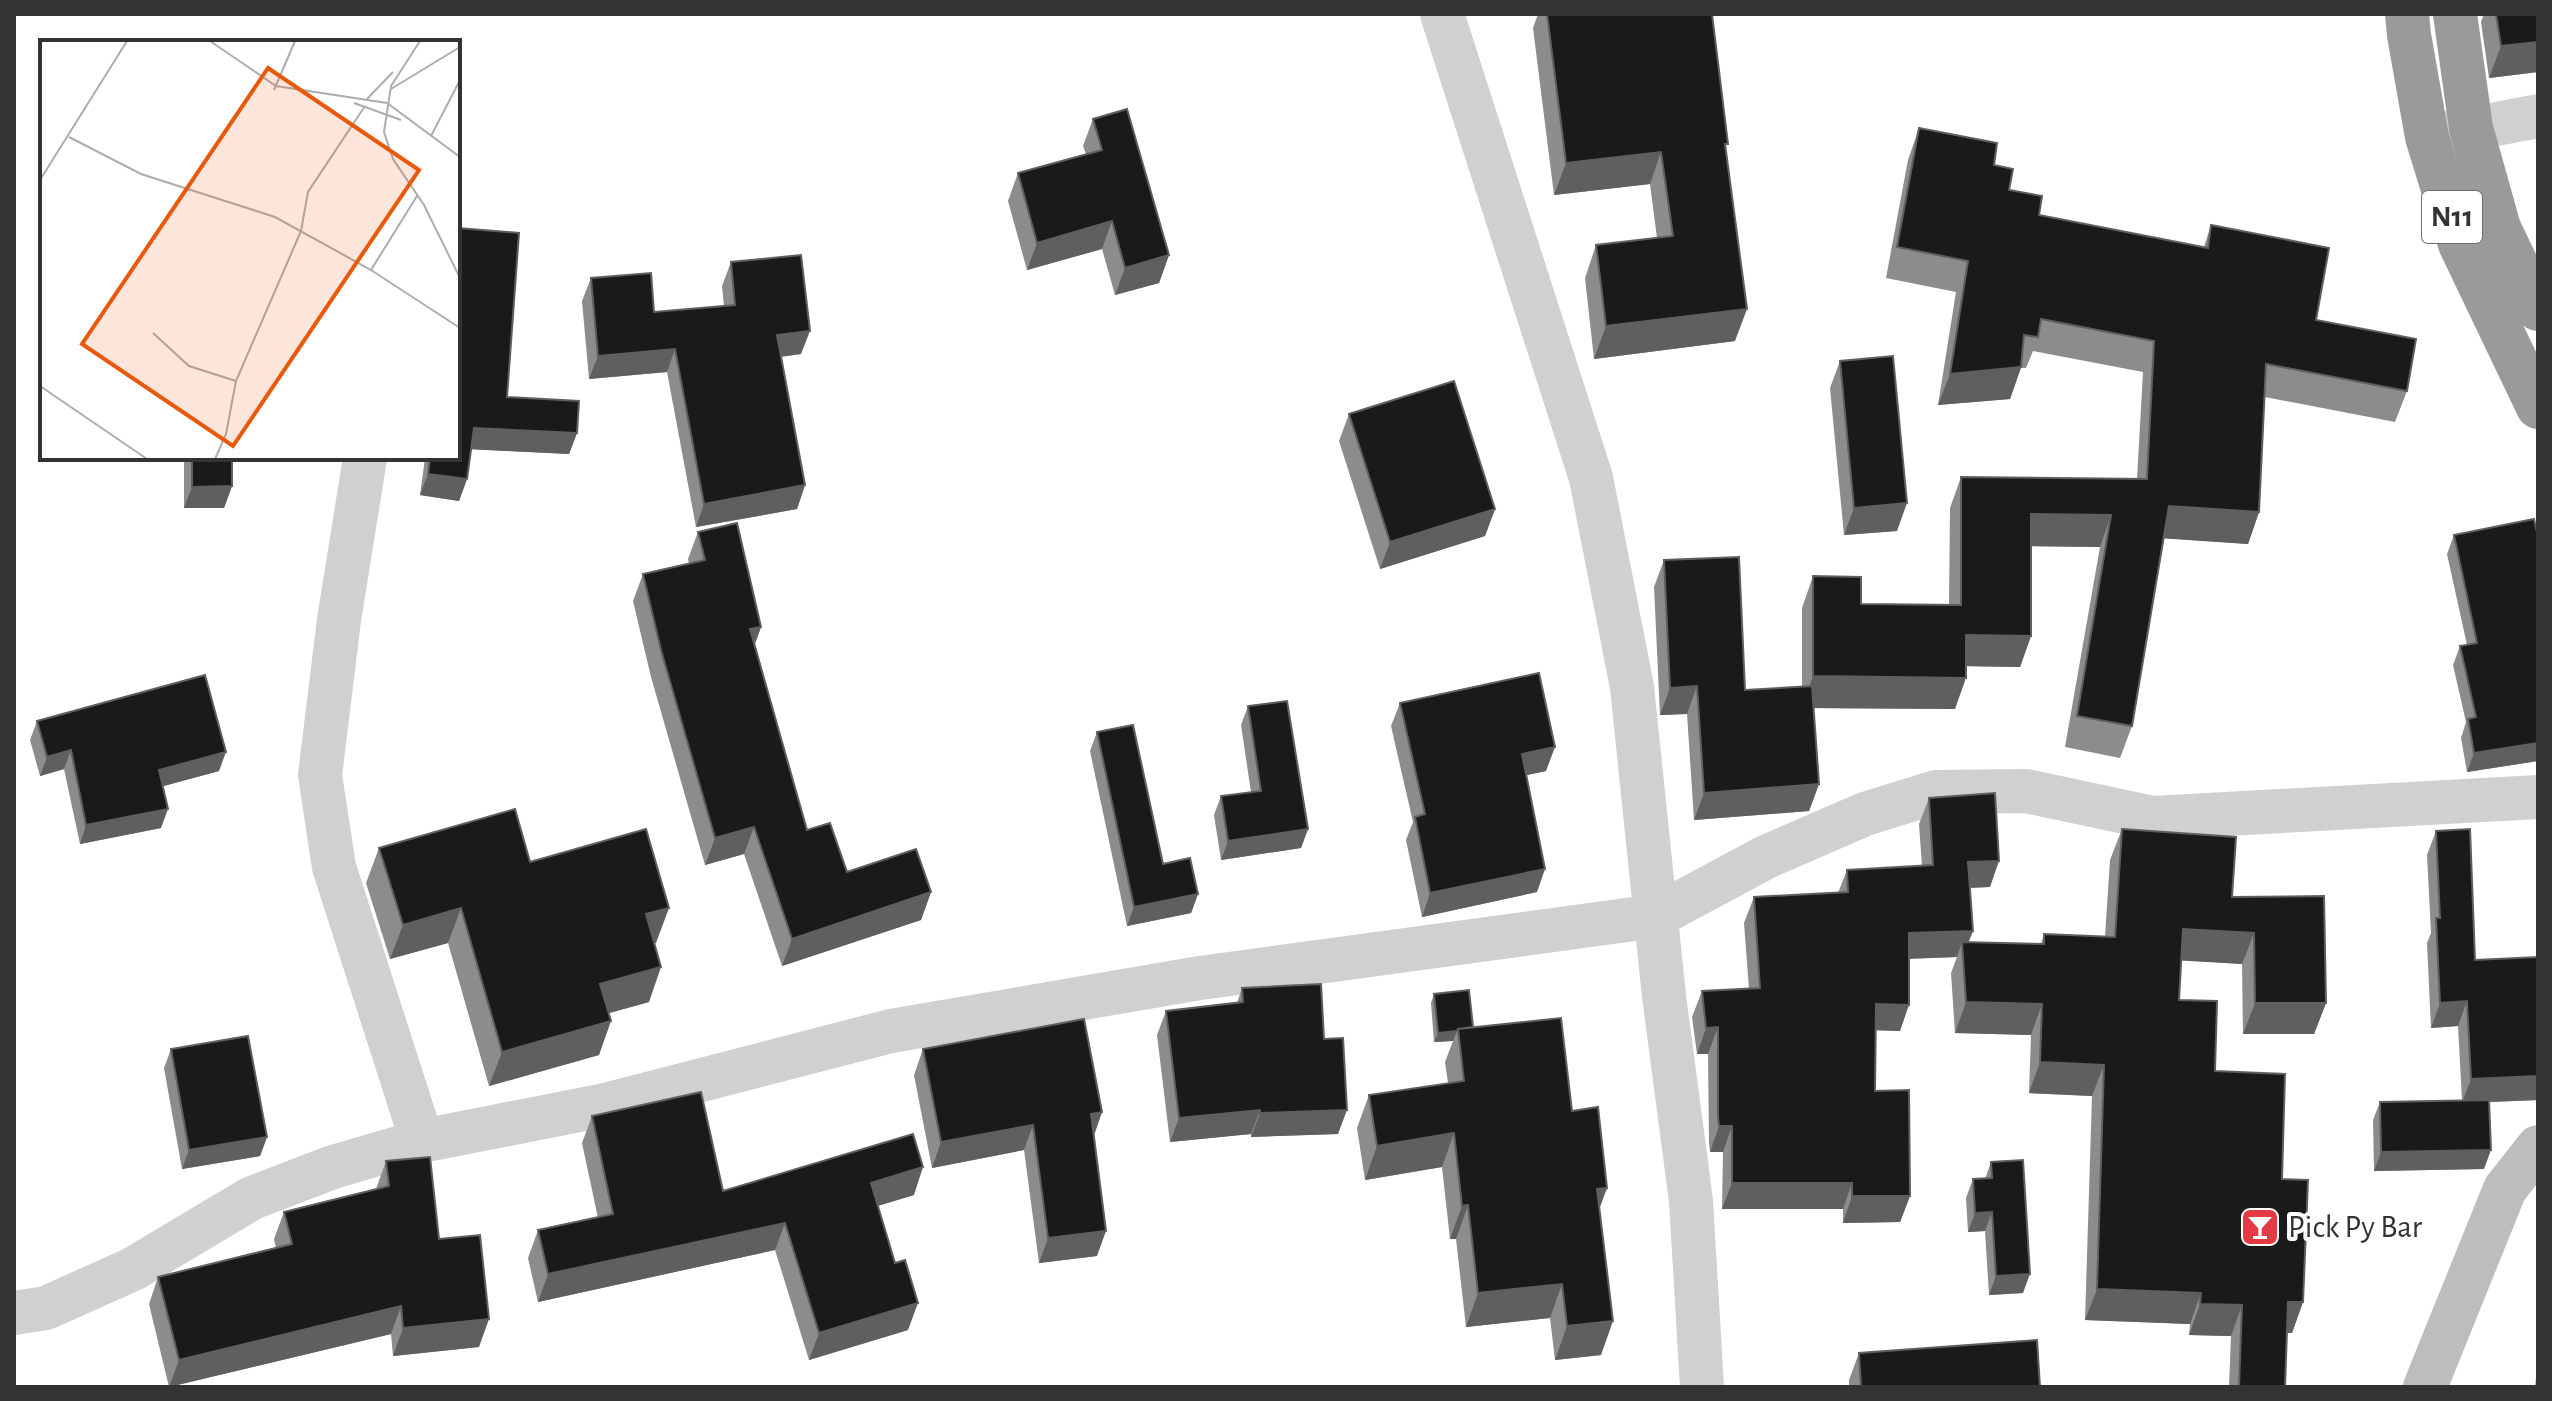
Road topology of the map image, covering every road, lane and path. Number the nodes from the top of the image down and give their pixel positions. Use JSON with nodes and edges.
{"nodes":[{"id":1,"x":1442,"y":14,"type":"edge"},
{"id":2,"x":2407,"y":14,"type":"edge"},
{"id":3,"x":2455,"y":14,"type":"edge"},
{"id":4,"x":2538,"y":116,"type":"edge"},
{"id":5,"x":2471,"y":128,"type":"junction"},
{"id":6,"x":2427,"y":137,"type":"junction"},
{"id":7,"x":2538,"y":309,"type":"edge"},
{"id":8,"x":2538,"y":407,"type":"edge"},
{"id":9,"x":365,"y":460,"type":"edge"},
{"id":10,"x":2538,"y":797,"type":"edge"},
{"id":11,"x":1656,"y":916,"type":"junction"},
{"id":12,"x":422,"y":1141,"type":"junction"},
{"id":13,"x":2538,"y":1147,"type":"edge"},
{"id":14,"x":14,"y":1313,"type":"edge"},
{"id":15,"x":1702,"y":1387,"type":"edge"},
{"id":16,"x":2425,"y":1387,"type":"edge"}],
"edges":[{"from":1,"to":11,"type":"street"},
{"from":2,"to":6,"type":"highway","number":"N11"},
{"from":3,"to":5,"type":"highway","number":"N11"},
{"from":4,"to":5,"type":"street"},
{"from":5,"to":6,"type":"street"},
{"from":5,"to":7,"type":"highway","number":"N11"},
{"from":6,"to":8,"type":"highway","number":"N11"},
{"from":9,"to":12,"type":"street"},
{"from":10,"to":11,"type":"street"},
{"from":11,"to":12,"type":"street"},
{"from":11,"to":15,"type":"street"},
{"from":12,"to":14,"type":"street"},
{"from":13,"to":16,"type":"street"}]}
